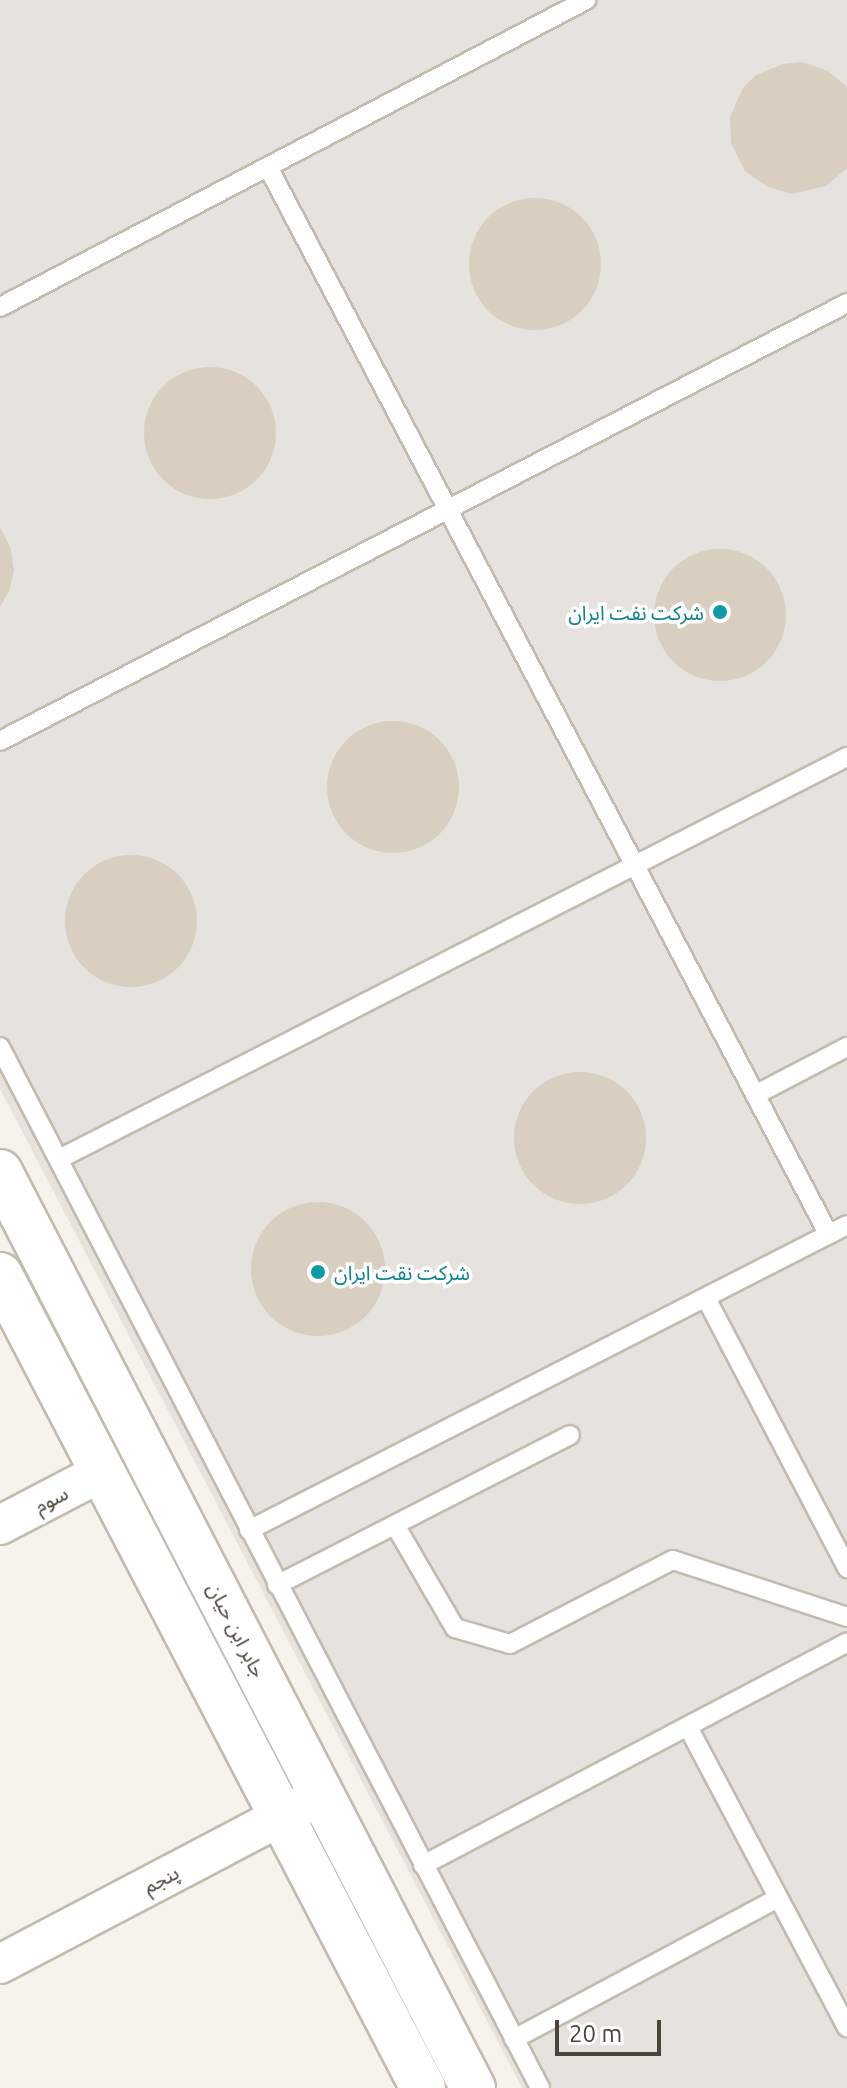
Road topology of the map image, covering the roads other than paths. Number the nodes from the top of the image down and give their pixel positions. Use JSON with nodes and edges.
{"nodes":[{"id":1,"x":586,"y":0,"type":"edge"},
{"id":2,"x":268,"y":167,"type":"junction"},
{"id":3,"x":847,"y":303,"type":"edge"},
{"id":4,"x":0,"y":307,"type":"edge"},
{"id":5,"x":448,"y":511,"type":"junction"},
{"id":6,"x":0,"y":741,"type":"edge"},
{"id":7,"x":847,"y":757,"type":"edge"},
{"id":8,"x":635,"y":866,"type":"junction"},
{"id":9,"x":0,"y":1047,"type":"edge"},
{"id":10,"x":847,"y":1047,"type":"edge"},
{"id":11,"x":755,"y":1095,"type":"junction"},
{"id":12,"x":59,"y":1159,"type":"junction"},
{"id":13,"x":0,"y":1172,"type":"edge"},
{"id":14,"x":847,"y":1225,"type":"edge"},
{"id":15,"x":829,"y":1235,"type":"junction"},
{"id":16,"x":0,"y":1275,"type":"edge"},
{"id":17,"x":706,"y":1298,"type":"junction"},
{"id":18,"x":570,"y":1435,"type":"dead end"},
{"id":19,"x":102,"y":1472,"type":"junction"},
{"id":20,"x":0,"y":1525,"type":"edge"},
{"id":21,"x":395,"y":1525,"type":"junction"},
{"id":22,"x":249,"y":1530,"type":"junction"},
{"id":23,"x":847,"y":1568,"type":"edge"},
{"id":24,"x":277,"y":1585,"type":"junction"},
{"id":25,"x":847,"y":1617,"type":"edge"},
{"id":26,"x":847,"y":1642,"type":"edge"},
{"id":27,"x":688,"y":1727,"type":"junction"},
{"id":28,"x":322,"y":1795,"type":"junction"},
{"id":29,"x":281,"y":1815,"type":"junction"},
{"id":30,"x":423,"y":1865,"type":"junction"},
{"id":31,"x":778,"y":1898,"type":"junction"},
{"id":32,"x":0,"y":1964,"type":"edge"},
{"id":33,"x":847,"y":2027,"type":"edge"},
{"id":34,"x":514,"y":2039,"type":"junction"},
{"id":35,"x":423,"y":2088,"type":"edge"},
{"id":36,"x":473,"y":2088,"type":"edge"},
{"id":37,"x":540,"y":2088,"type":"edge"}],
"edges":[{"from":1,"to":2,"type":"lane"},
{"from":2,"to":4,"type":"lane"},
{"from":2,"to":5,"type":"lane"},
{"from":3,"to":5,"type":"lane"},
{"from":5,"to":6,"type":"lane"},
{"from":5,"to":8,"type":"lane"},
{"from":7,"to":8,"type":"lane"},
{"from":8,"to":11,"type":"lane"},
{"from":8,"to":12,"type":"lane"},
{"from":9,"to":12,"type":"lane"},
{"from":10,"to":11,"type":"lane"},
{"from":11,"to":15,"type":"lane"},
{"from":12,"to":22,"type":"lane"},
{"from":13,"to":28,"type":"street","name":"جابر ابن حیان"},
{"from":14,"to":15,"type":"lane"},
{"from":15,"to":17,"type":"lane"},
{"from":16,"to":19,"type":"street"},
{"from":17,"to":22,"type":"lane"},
{"from":17,"to":23,"type":"lane"},
{"from":18,"to":21,"type":"lane"},
{"from":19,"to":20,"type":"street","name":"سوم"},
{"from":19,"to":29,"type":"street"},
{"from":21,"to":24,"type":"lane"},
{"from":21,"to":25,"type":"lane"},
{"from":22,"to":24,"type":"lane"},
{"from":24,"to":30,"type":"lane"},
{"from":26,"to":27,"type":"lane"},
{"from":27,"to":30,"type":"lane"},
{"from":27,"to":31,"type":"lane"},
{"from":28,"to":29,"type":"street","name":"پنجم"},
{"from":28,"to":36,"type":"street","name":"جابر ابن حیان"},
{"from":29,"to":32,"type":"street","name":"پنجم"},
{"from":29,"to":35,"type":"street"},
{"from":30,"to":34,"type":"lane"},
{"from":31,"to":33,"type":"lane"},
{"from":31,"to":34,"type":"lane"},
{"from":34,"to":37,"type":"lane"}]}
